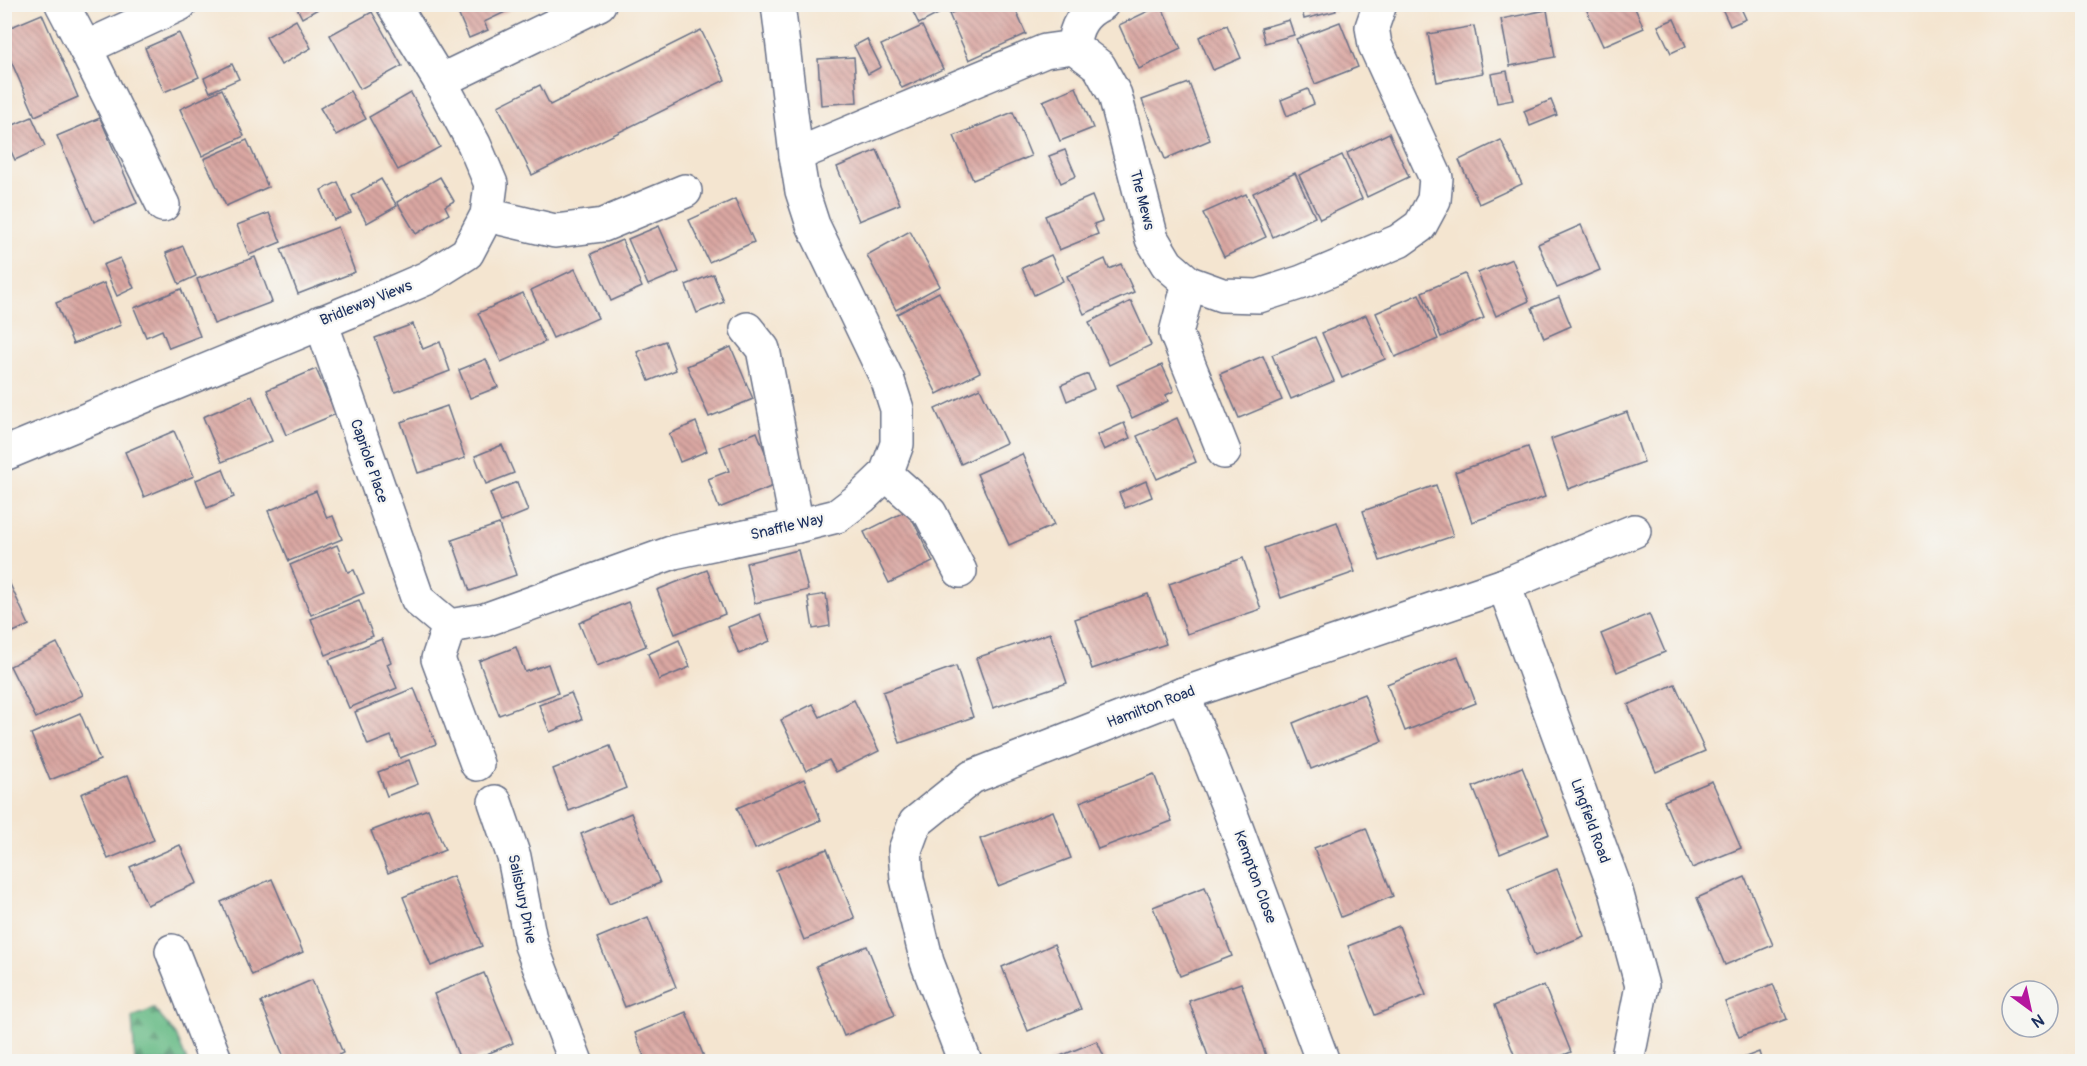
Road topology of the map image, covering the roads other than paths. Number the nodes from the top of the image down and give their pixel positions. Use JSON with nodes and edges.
{"nodes":[{"id":1,"x":62,"y":4,"type":"edge"},
{"id":2,"x":180,"y":4,"type":"edge"},
{"id":3,"x":393,"y":4,"type":"edge"},
{"id":4,"x":599,"y":4,"type":"edge"},
{"id":5,"x":778,"y":4,"type":"edge"},
{"id":6,"x":1102,"y":4,"type":"edge"},
{"id":7,"x":1380,"y":4,"type":"edge"},
{"id":8,"x":1074,"y":47,"type":"junction"},
{"id":9,"x":85,"y":48,"type":"junction"},
{"id":10,"x":440,"y":81,"type":"junction"},
{"id":11,"x":795,"y":155,"type":"junction"},
{"id":12,"x":684,"y":191,"type":"dead end"},
{"id":13,"x":164,"y":205,"type":"dead end"},
{"id":14,"x":487,"y":216,"type":"junction"},
{"id":15,"x":1189,"y":283,"type":"junction"},
{"id":16,"x":321,"y":322,"type":"junction"},
{"id":17,"x":747,"y":329,"type":"dead end"},
{"id":18,"x":1224,"y":453,"type":"dead end"},
{"id":19,"x":4,"y":454,"type":"edge"},
{"id":20,"x":886,"y":474,"type":"junction"},
{"id":21,"x":797,"y":526,"type":"junction"},
{"id":22,"x":1634,"y":531,"type":"dead end"},
{"id":23,"x":960,"y":571,"type":"dead end"},
{"id":24,"x":1504,"y":585,"type":"junction"},
{"id":25,"x":449,"y":626,"type":"junction"},
{"id":26,"x":1183,"y":694,"type":"junction"},
{"id":27,"x":477,"y":764,"type":"dead end"},
{"id":28,"x":495,"y":802,"type":"dead end"},
{"id":29,"x":172,"y":951,"type":"dead end"},
{"id":30,"x":216,"y":1062,"type":"edge"},
{"id":31,"x":576,"y":1062,"type":"edge"},
{"id":32,"x":965,"y":1062,"type":"edge"},
{"id":33,"x":1323,"y":1062,"type":"edge"},
{"id":34,"x":1627,"y":1062,"type":"edge"}],
"edges":[{"from":1,"to":9,"type":"street"},
{"from":2,"to":9,"type":"street"},
{"from":3,"to":10,"type":"street","name":"Bridleway Views"},
{"from":4,"to":10,"type":"street"},
{"from":5,"to":11,"type":"street","name":"Snaffle Way"},
{"from":6,"to":8,"type":"street"},
{"from":7,"to":15,"type":"street","name":"The Mews"},
{"from":8,"to":11,"type":"street"},
{"from":8,"to":15,"type":"street","name":"The Mews"},
{"from":9,"to":13,"type":"street"},
{"from":10,"to":14,"type":"street","name":"Bridleway Views"},
{"from":11,"to":20,"type":"street","name":"Snaffle Way"},
{"from":12,"to":14,"type":"street"},
{"from":14,"to":16,"type":"street","name":"Bridleway Views"},
{"from":15,"to":18,"type":"street"},
{"from":16,"to":19,"type":"street","name":"Bridleway Views"},
{"from":16,"to":25,"type":"street","name":"Capriole Place"},
{"from":17,"to":21,"type":"street"},
{"from":20,"to":21,"type":"street","name":"Snaffle Way"},
{"from":20,"to":23,"type":"street"},
{"from":21,"to":25,"type":"street","name":"Snaffle Way"},
{"from":22,"to":24,"type":"street","name":"Hamilton Road"},
{"from":24,"to":26,"type":"street","name":"Hamilton Road"},
{"from":24,"to":34,"type":"street","name":"Lingfield Road"},
{"from":25,"to":27,"type":"street"},
{"from":26,"to":32,"type":"street","name":"Hamilton Road"},
{"from":26,"to":33,"type":"street","name":"Kempton Close"},
{"from":28,"to":31,"type":"street","name":"Salisbury Drive"},
{"from":29,"to":30,"type":"street"}]}
